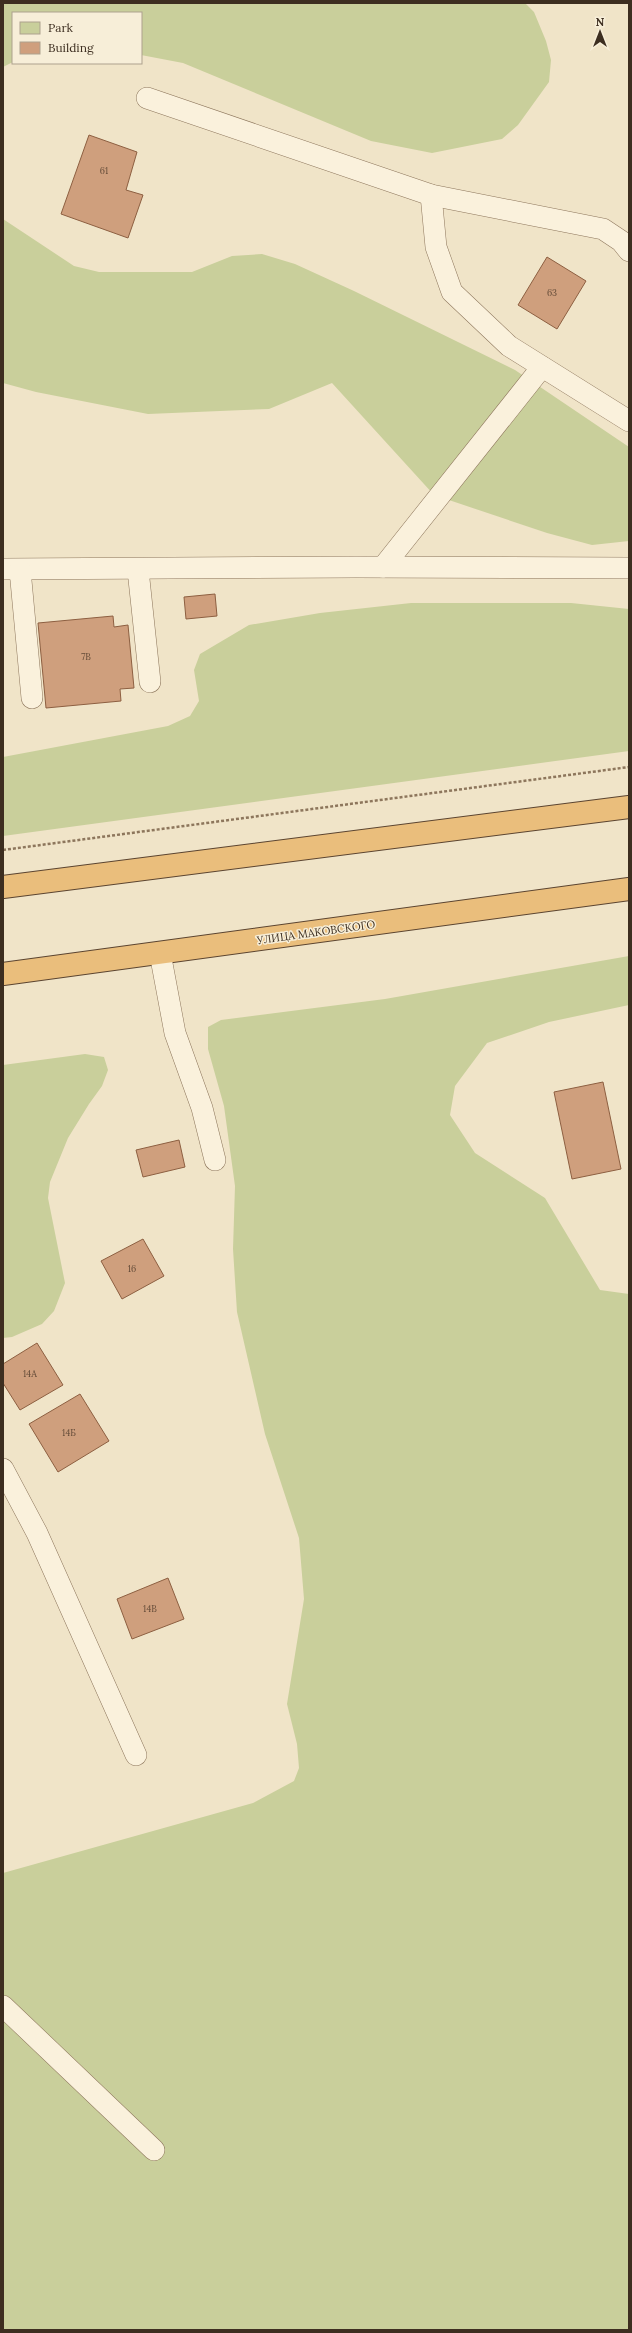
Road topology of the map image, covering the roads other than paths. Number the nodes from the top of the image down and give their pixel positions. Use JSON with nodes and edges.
{"nodes":[{"id":1,"x":147,"y":98,"type":"dead end"},
{"id":2,"x":431,"y":195,"type":"junction"},
{"id":3,"x":629,"y":252,"type":"edge"},
{"id":4,"x":542,"y":367,"type":"junction"},
{"id":5,"x":629,"y":421,"type":"edge"},
{"id":6,"x":383,"y":567,"type":"junction"},
{"id":7,"x":629,"y":568,"type":"edge"},
{"id":8,"x":11,"y":570,"type":"edge"},
{"id":9,"x":138,"y":570,"type":"junction"},
{"id":10,"x":150,"y":682,"type":"dead end"},
{"id":11,"x":32,"y":698,"type":"dead end"},
{"id":12,"x":629,"y":807,"type":"edge"},
{"id":13,"x":3,"y":887,"type":"edge"},
{"id":14,"x":629,"y":889,"type":"edge"},
{"id":15,"x":160,"y":953,"type":"junction"},
{"id":16,"x":3,"y":974,"type":"edge"},
{"id":17,"x":215,"y":1160,"type":"dead end"},
{"id":18,"x":3,"y":1469,"type":"edge"},
{"id":19,"x":136,"y":1755,"type":"dead end"},
{"id":20,"x":3,"y":2006,"type":"edge"},
{"id":21,"x":154,"y":2150,"type":"dead end"}],
"edges":[{"from":1,"to":2,"type":"lane"},
{"from":2,"to":3,"type":"lane"},
{"from":2,"to":4,"type":"lane"},
{"from":4,"to":5,"type":"lane"},
{"from":4,"to":6,"type":"lane"},
{"from":6,"to":7,"type":"lane"},
{"from":6,"to":9,"type":"lane"},
{"from":8,"to":9,"type":"lane"},
{"from":8,"to":11,"type":"lane"},
{"from":9,"to":10,"type":"lane"},
{"from":12,"to":13,"type":"highway"},
{"from":14,"to":15,"type":"highway","name":"УЛИЦА МАКОВСКОГО"},
{"from":15,"to":16,"type":"highway","name":"УЛИЦА МАКОВСКОГО"},
{"from":15,"to":17,"type":"lane"},
{"from":18,"to":19,"type":"lane"},
{"from":20,"to":21,"type":"lane"}]}
